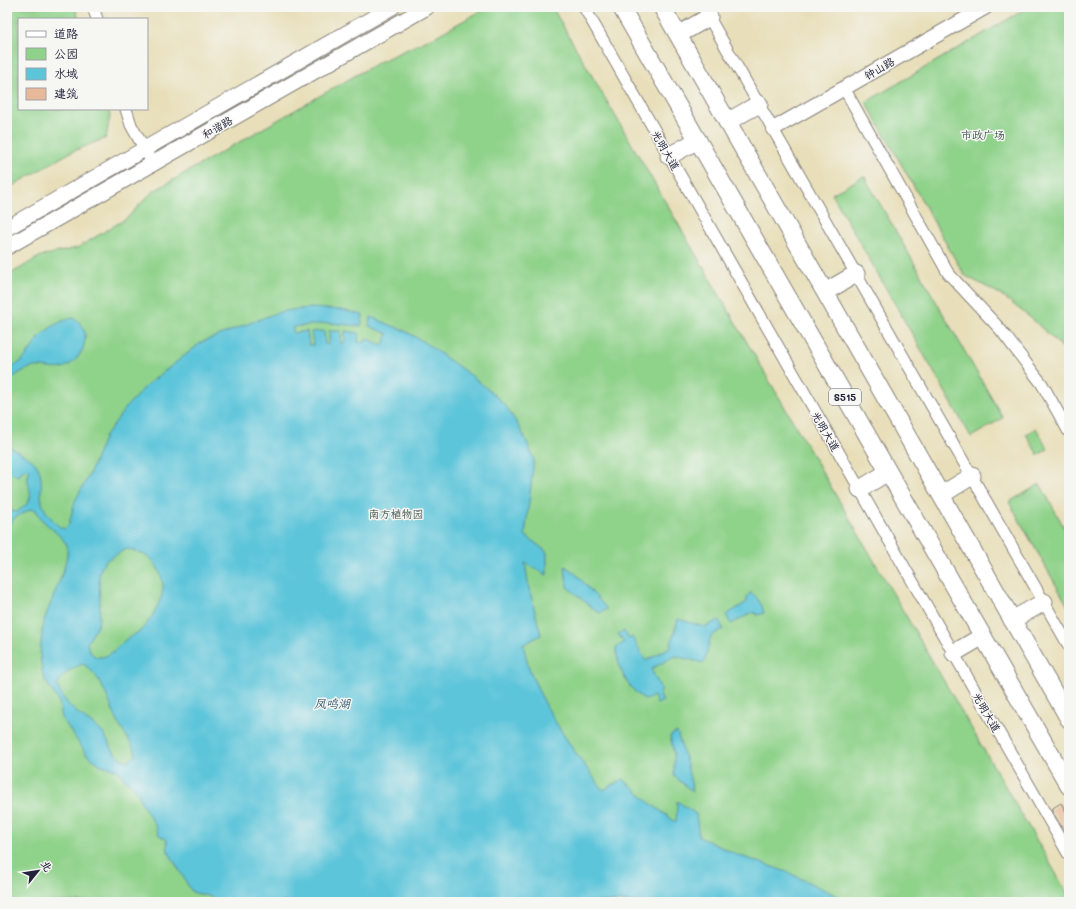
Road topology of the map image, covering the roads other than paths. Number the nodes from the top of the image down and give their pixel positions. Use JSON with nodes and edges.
{"nodes":[{"id":1,"x":93,"y":7,"type":"edge"},
{"id":2,"x":392,"y":7,"type":"edge"},
{"id":3,"x":427,"y":7,"type":"edge"},
{"id":4,"x":584,"y":7,"type":"edge"},
{"id":5,"x":621,"y":7,"type":"edge"},
{"id":6,"x":662,"y":7,"type":"edge"},
{"id":7,"x":986,"y":7,"type":"edge"},
{"id":8,"x":706,"y":12,"type":"edge"},
{"id":9,"x":97,"y":18,"type":"edge"},
{"id":10,"x":678,"y":35,"type":"junction"},
{"id":11,"x":844,"y":88,"type":"junction"},
{"id":12,"x":758,"y":104,"type":"junction"},
{"id":13,"x":126,"y":110,"type":"edge"},
{"id":14,"x":727,"y":122,"type":"junction"},
{"id":15,"x":773,"y":129,"type":"junction"},
{"id":16,"x":698,"y":140,"type":"junction"},
{"id":17,"x":144,"y":149,"type":"junction"},
{"id":18,"x":669,"y":156,"type":"junction"},
{"id":19,"x":152,"y":164,"type":"junction"},
{"id":20,"x":7,"y":228,"type":"edge"},
{"id":21,"x":7,"y":248,"type":"edge"},
{"id":22,"x":856,"y":274,"type":"junction"},
{"id":23,"x":825,"y":292,"type":"junction"},
{"id":24,"x":1069,"y":432,"type":"edge"},
{"id":25,"x":888,"y":472,"type":"junction"},
{"id":26,"x":972,"y":476,"type":"junction"},
{"id":27,"x":860,"y":489,"type":"junction"},
{"id":28,"x":941,"y":495,"type":"junction"},
{"id":29,"x":1044,"y":602,"type":"junction"},
{"id":30,"x":1012,"y":620,"type":"junction"},
{"id":31,"x":983,"y":636,"type":"junction"},
{"id":32,"x":1069,"y":646,"type":"edge"},
{"id":33,"x":954,"y":653,"type":"junction"},
{"id":34,"x":1069,"y":720,"type":"edge"},
{"id":35,"x":1069,"y":786,"type":"edge"},
{"id":36,"x":1069,"y":855,"type":"edge"}],
"edges":[{"from":1,"to":9,"type":"street"},
{"from":2,"to":17,"type":"main road","name":"和谐路"},
{"from":3,"to":19,"type":"main road","name":"和谐路"},
{"from":4,"to":18,"type":"street","name":"光明大道","number":"S515"},
{"from":5,"to":16,"type":"main road","number":"S515"},
{"from":6,"to":10,"type":"main road"},
{"from":7,"to":11,"type":"street","name":"钟山路"},
{"from":8,"to":10,"type":"main road"},
{"from":8,"to":12,"type":"street"},
{"from":10,"to":14,"type":"main road"},
{"from":11,"to":15,"type":"street","name":"钟山路"},
{"from":11,"to":24,"type":"street"},
{"from":12,"to":14,"type":"main road"},
{"from":12,"to":15,"type":"street"},
{"from":13,"to":17,"type":"street"},
{"from":14,"to":23,"type":"main road"},
{"from":15,"to":22,"type":"street"},
{"from":16,"to":18,"type":"main road"},
{"from":16,"to":25,"type":"main road","number":"S515"},
{"from":17,"to":19,"type":"street"},
{"from":17,"to":20,"type":"main road","name":"和谐路"},
{"from":18,"to":27,"type":"street","name":"光明大道","number":"S515"},
{"from":19,"to":21,"type":"main road","name":"和谐路"},
{"from":22,"to":23,"type":"main road"},
{"from":22,"to":26,"type":"street"},
{"from":23,"to":28,"type":"main road"},
{"from":25,"to":27,"type":"main road"},
{"from":25,"to":31,"type":"main road","number":"S515"},
{"from":26,"to":28,"type":"main road"},
{"from":26,"to":29,"type":"street"},
{"from":27,"to":33,"type":"street","name":"光明大道","number":"S515"},
{"from":28,"to":30,"type":"main road"},
{"from":29,"to":30,"type":"main road"},
{"from":29,"to":32,"type":"street"},
{"from":30,"to":34,"type":"main road"},
{"from":31,"to":33,"type":"main road"},
{"from":31,"to":35,"type":"main road","number":"S515"},
{"from":33,"to":36,"type":"street","name":"光明大道","number":"S515"}]}
